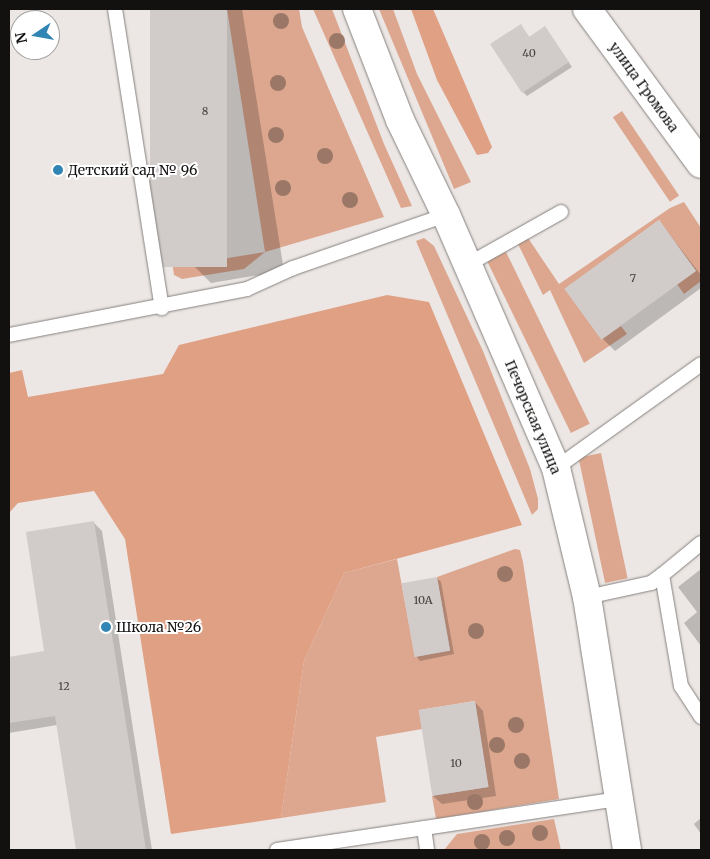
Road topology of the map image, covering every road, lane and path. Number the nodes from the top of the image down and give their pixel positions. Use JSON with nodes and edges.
{"nodes":[{"id":1,"x":115,"y":9,"type":"edge"},
{"id":2,"x":357,"y":9,"type":"edge"},
{"id":3,"x":587,"y":9,"type":"edge"},
{"id":4,"x":701,"y":164,"type":"edge"},
{"id":5,"x":561,"y":212,"type":"dead end"},
{"id":6,"x":446,"y":215,"type":"junction"},
{"id":7,"x":468,"y":264,"type":"junction"},
{"id":8,"x":162,"y":308,"type":"junction"},
{"id":9,"x":9,"y":335,"type":"edge"},
{"id":10,"x":701,"y":364,"type":"edge"},
{"id":11,"x":556,"y":468,"type":"junction"},
{"id":12,"x":701,"y":543,"type":"edge"},
{"id":13,"x":662,"y":575,"type":"junction"},
{"id":14,"x":587,"y":596,"type":"junction"},
{"id":15,"x":701,"y":717,"type":"edge"},
{"id":16,"x":619,"y":799,"type":"junction"},
{"id":17,"x":424,"y":828,"type":"junction"},
{"id":18,"x":277,"y":850,"type":"edge"},
{"id":19,"x":427,"y":850,"type":"edge"},
{"id":20,"x":627,"y":850,"type":"edge"}],
"edges":[{"from":1,"to":8,"type":"lane"},
{"from":2,"to":6,"type":"street","name":"Печорская улица"},
{"from":3,"to":4,"type":"street","name":"улица Громова"},
{"from":5,"to":7,"type":"lane"},
{"from":6,"to":7,"type":"street","name":"Печорская улица"},
{"from":6,"to":8,"type":"lane"},
{"from":7,"to":11,"type":"street","name":"Печорская улица"},
{"from":8,"to":9,"type":"lane"},
{"from":10,"to":11,"type":"lane"},
{"from":11,"to":14,"type":"street","name":"Печорская улица"},
{"from":12,"to":13,"type":"lane"},
{"from":13,"to":14,"type":"lane"},
{"from":13,"to":15,"type":"lane"},
{"from":14,"to":16,"type":"street","name":"Печорская улица"},
{"from":16,"to":17,"type":"lane"},
{"from":16,"to":20,"type":"street","name":"Печорская улица"},
{"from":17,"to":18,"type":"lane"},
{"from":17,"to":19,"type":"lane"}]}
